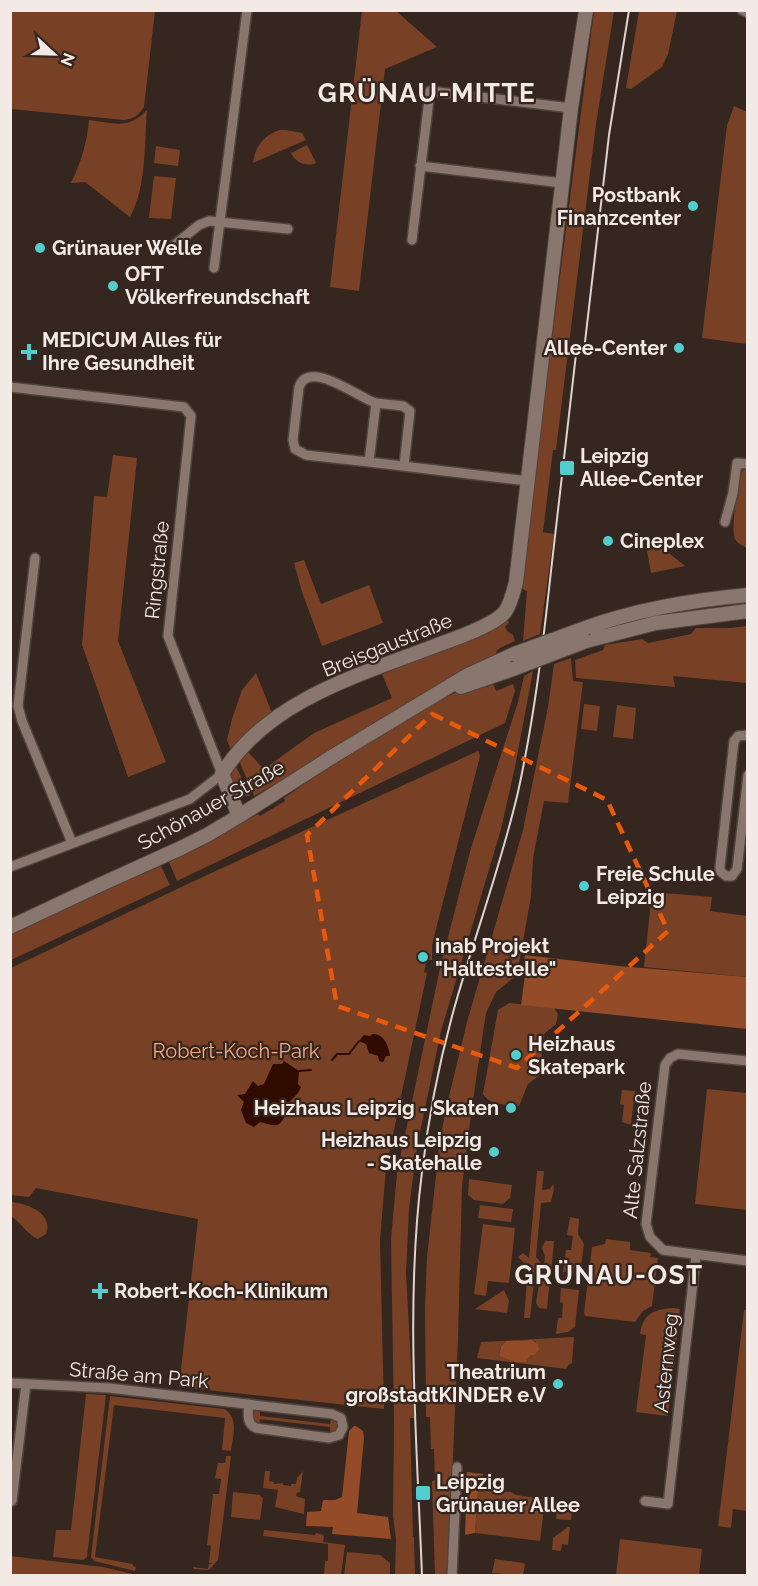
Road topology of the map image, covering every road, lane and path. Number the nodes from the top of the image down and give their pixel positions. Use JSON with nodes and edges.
{"nodes":[{"id":1,"x":247,"y":10,"type":"edge"},
{"id":2,"x":586,"y":10,"type":"edge"},
{"id":3,"x":742,"y":10,"type":"edge"},
{"id":4,"x":747,"y":13,"type":"edge"},
{"id":5,"x":571,"y":108,"type":"junction"},
{"id":6,"x":420,"y":166,"type":"junction"},
{"id":7,"x":562,"y":183,"type":"junction"},
{"id":8,"x":220,"y":221,"type":"junction"},
{"id":9,"x":288,"y":229,"type":"dead end"},
{"id":10,"x":412,"y":240,"type":"dead end"},
{"id":11,"x":172,"y":247,"type":"dead end"},
{"id":12,"x":214,"y":268,"type":"dead end"},
{"id":13,"x":10,"y":387,"type":"edge"},
{"id":14,"x":376,"y":403,"type":"junction"},
{"id":15,"x":369,"y":462,"type":"junction"},
{"id":16,"x":747,"y":464,"type":"edge"},
{"id":17,"x":404,"y":466,"type":"junction"},
{"id":18,"x":528,"y":481,"type":"junction"},
{"id":19,"x":725,"y":522,"type":"dead end"},
{"id":20,"x":35,"y":558,"type":"dead end"},
{"id":21,"x":747,"y":595,"type":"edge"},
{"id":22,"x":747,"y":612,"type":"edge"},
{"id":23,"x":587,"y":634,"type":"junction"},
{"id":24,"x":423,"y":702,"type":"junction"},
{"id":25,"x":747,"y":735,"type":"edge"},
{"id":26,"x":222,"y":774,"type":"junction"},
{"id":27,"x":747,"y":775,"type":"edge"},
{"id":28,"x":239,"y":816,"type":"junction"},
{"id":29,"x":72,"y":843,"type":"junction"},
{"id":30,"x":10,"y":867,"type":"edge"},
{"id":31,"x":10,"y":927,"type":"edge"},
{"id":32,"x":747,"y":1061,"type":"edge"},
{"id":33,"x":696,"y":1255,"type":"junction"},
{"id":34,"x":747,"y":1261,"type":"edge"},
{"id":35,"x":10,"y":1383,"type":"edge"},
{"id":36,"x":26,"y":1384,"type":"junction"},
{"id":37,"x":249,"y":1404,"type":"junction"},
{"id":38,"x":457,"y":1467,"type":"dead end"},
{"id":39,"x":12,"y":1501,"type":"edge"},
{"id":40,"x":645,"y":1501,"type":"dead end"},
{"id":41,"x":452,"y":1575,"type":"edge"}],
"edges":[{"from":1,"to":8,"type":"street"},
{"from":2,"to":5,"type":"main road","name":"Breisgaustraße"},
{"from":3,"to":4,"type":"street"},
{"from":5,"to":6,"type":"street"},
{"from":5,"to":7,"type":"main road","name":"Breisgaustraße"},
{"from":6,"to":7,"type":"street"},
{"from":6,"to":10,"type":"street"},
{"from":7,"to":18,"type":"main road","name":"Breisgaustraße"},
{"from":8,"to":9,"type":"street"},
{"from":8,"to":11,"type":"street"},
{"from":8,"to":12,"type":"street"},
{"from":13,"to":26,"type":"street","name":"Ringstraße"},
{"from":14,"to":15,"type":"street"},
{"from":14,"to":15,"type":"street"},
{"from":14,"to":17,"type":"street"},
{"from":15,"to":17,"type":"street"},
{"from":16,"to":19,"type":"street"},
{"from":17,"to":18,"type":"street"},
{"from":18,"to":26,"type":"main road","name":"Breisgaustraße"},
{"from":20,"to":29,"type":"street"},
{"from":21,"to":23,"type":"main road","name":"Schönauer Straße"},
{"from":22,"to":23,"type":"main road","name":"Schönauer Straße"},
{"from":23,"to":24,"type":"main road","name":"Schönauer Straße","bridge":true},
{"from":23,"to":24,"type":"main road","name":"Schönauer Straße","bridge":true},
{"from":24,"to":28,"type":"main road","name":"Schönauer Straße"},
{"from":25,"to":27,"type":"street"},
{"from":26,"to":28,"type":"main road"},
{"from":26,"to":29,"type":"street"},
{"from":28,"to":31,"type":"main road","name":"Schönauer Straße"},
{"from":29,"to":30,"type":"street"},
{"from":32,"to":33,"type":"street","name":"Alte Salzstraße"},
{"from":33,"to":34,"type":"street"},
{"from":33,"to":40,"type":"street","name":"Asternweg"},
{"from":35,"to":36,"type":"street","name":"Straße am Park"},
{"from":36,"to":37,"type":"street","name":"Straße am Park"},
{"from":36,"to":39,"type":"street"},
{"from":37,"to":37,"type":"street","name":"Straße am Park"},
{"from":38,"to":41,"type":"street"}]}
